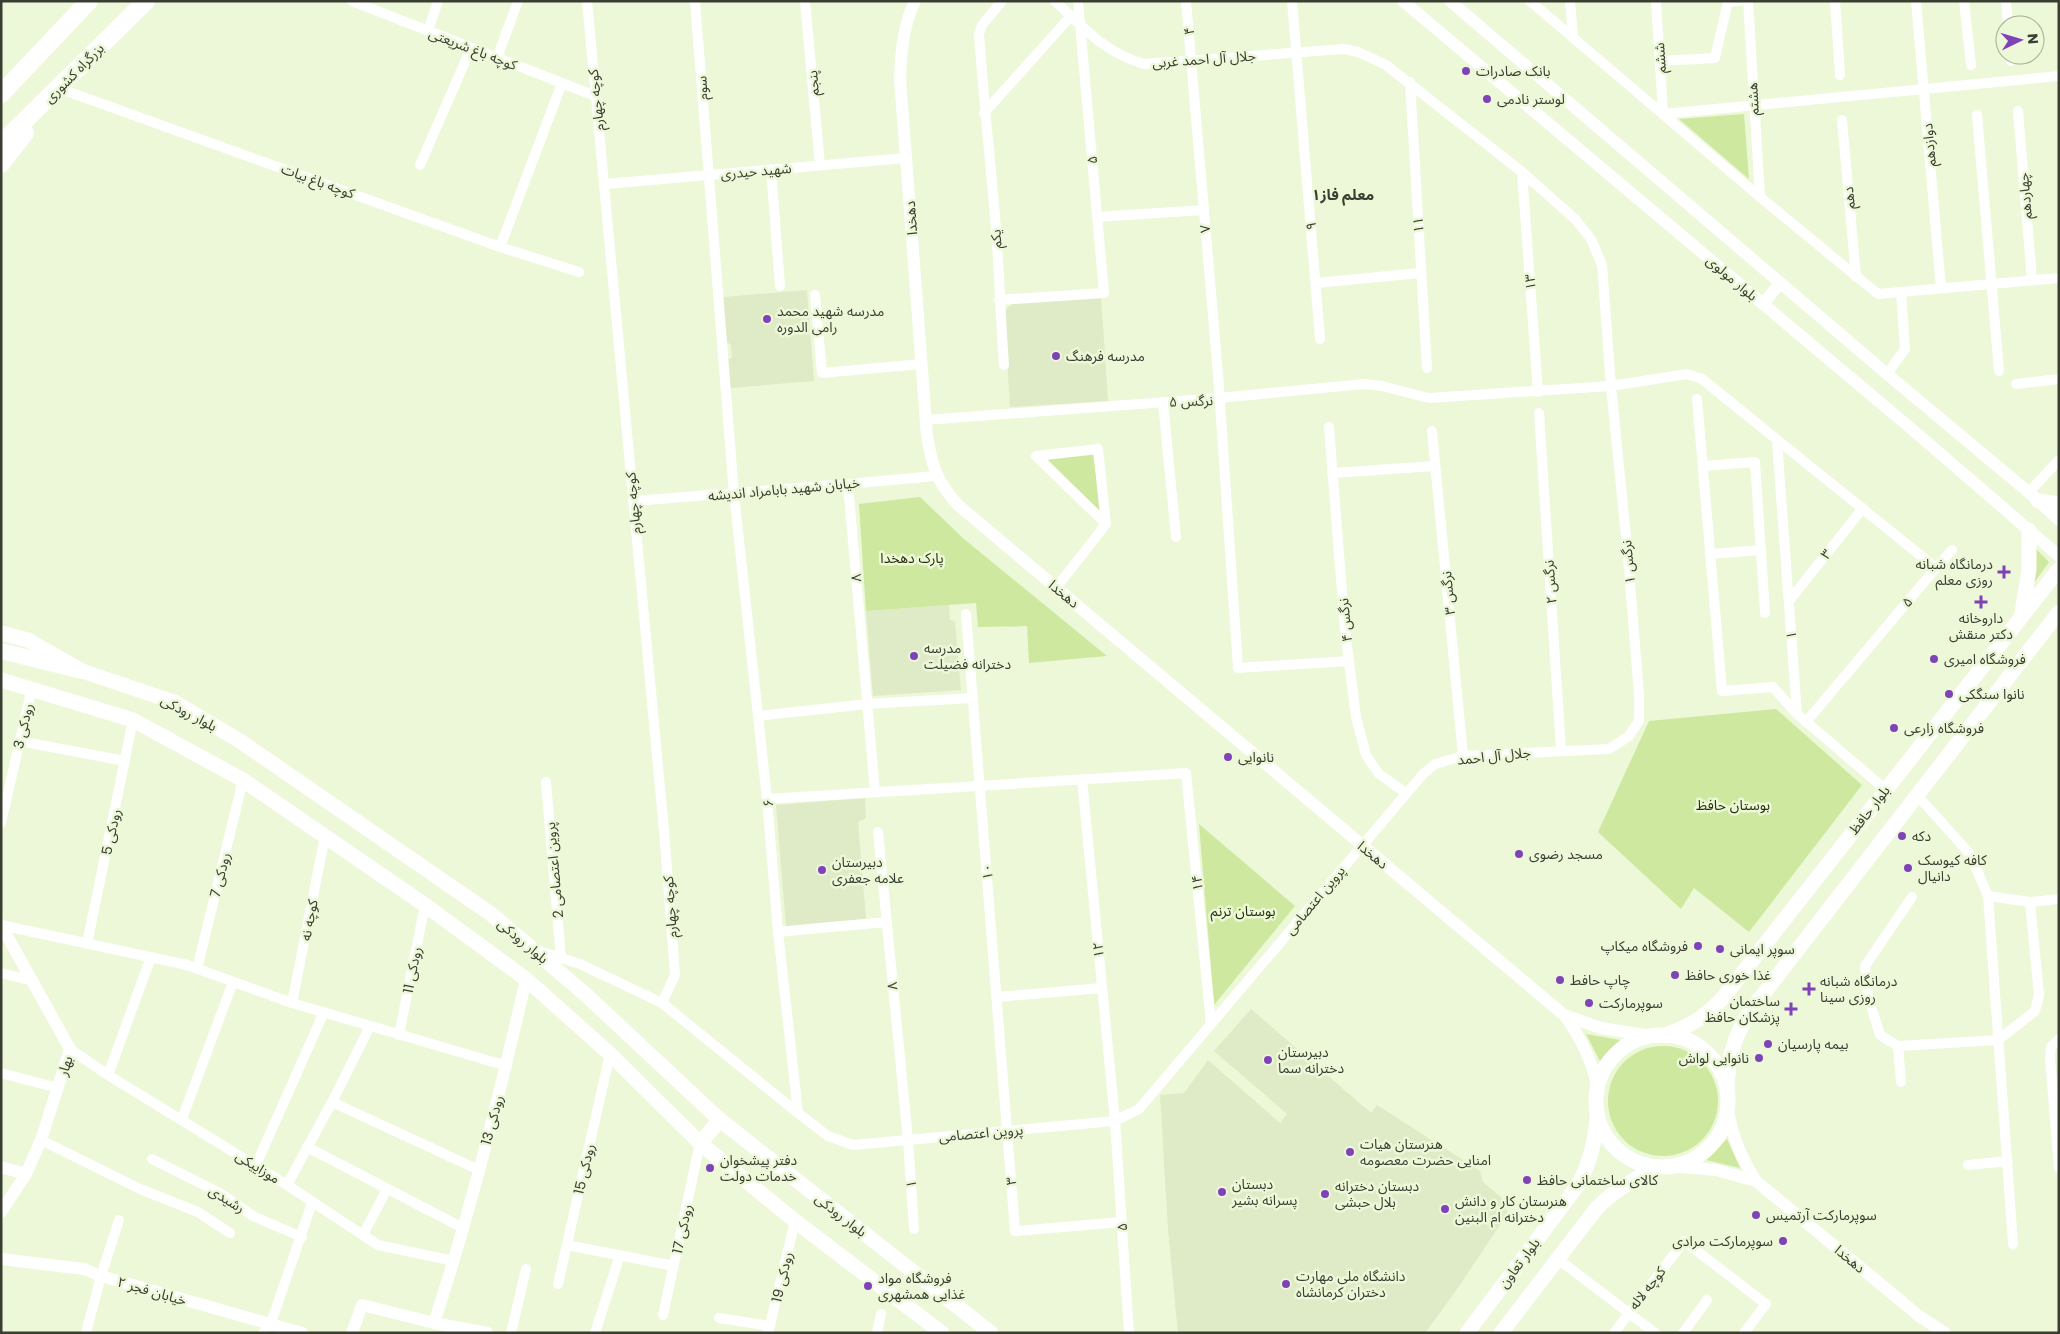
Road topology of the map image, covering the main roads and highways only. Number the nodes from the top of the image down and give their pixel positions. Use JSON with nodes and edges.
{"nodes":[{"id":1,"x":89,"y":1,"type":"edge"},
{"id":2,"x":146,"y":1,"type":"edge"},
{"id":3,"x":27,"y":69,"type":"junction"},
{"id":4,"x":1,"y":83,"type":"edge"},
{"id":5,"x":58,"y":88,"type":"junction"},
{"id":6,"x":1,"y":94,"type":"edge"},
{"id":7,"x":1,"y":144,"type":"edge"},
{"id":8,"x":1,"y":164,"type":"edge"},
{"id":9,"x":2033,"y":497,"type":"road end"},
{"id":10,"x":2059,"y":504,"type":"edge"},
{"id":11,"x":2029,"y":530,"type":"road end"},
{"id":12,"x":2059,"y":569,"type":"edge"},
{"id":13,"x":2059,"y":612,"type":"edge"},
{"id":14,"x":2022,"y":616,"type":"junction"},
{"id":15,"x":1,"y":633,"type":"edge"},
{"id":16,"x":1,"y":651,"type":"edge"},
{"id":17,"x":82,"y":671,"type":"junction"},
{"id":18,"x":1,"y":680,"type":"edge"},
{"id":19,"x":1659,"y":1035,"type":"junction"},
{"id":20,"x":1727,"y":1090,"type":"junction"},
{"id":21,"x":1597,"y":1109,"type":"junction"},
{"id":22,"x":720,"y":1120,"type":"junction"},
{"id":23,"x":700,"y":1142,"type":"junction"},
{"id":24,"x":1664,"y":1167,"type":"junction"},
{"id":25,"x":942,"y":1333,"type":"edge"},
{"id":26,"x":991,"y":1333,"type":"edge"},
{"id":27,"x":1467,"y":1333,"type":"edge"},
{"id":28,"x":1501,"y":1333,"type":"edge"}],
"edges":[{"from":1,"to":3,"type":"highway"},
{"from":2,"to":5,"type":"highway","name":"بزرگراه کشوری"},
{"from":3,"to":4,"type":"highway"},
{"from":3,"to":6,"type":"highway"},
{"from":5,"to":7,"type":"highway","name":"بزرگراه کشوری"},
{"from":5,"to":8,"type":"highway"},
{"from":9,"to":10,"type":"main road"},
{"from":11,"to":14,"type":"main road"},
{"from":12,"to":14,"type":"main road","name":"بلوار حافظ"},
{"from":13,"to":20,"type":"main road","name":"بلوار حافظ"},
{"from":14,"to":19,"type":"main road","name":"بلوار حافظ"},
{"from":15,"to":17,"type":"main road","name":"بلوار رودکی"},
{"from":16,"to":17,"type":"main road"},
{"from":17,"to":22,"type":"main road","name":"بلوار رودکی"},
{"from":18,"to":23,"type":"main road","name":"بلوار رودکی"},
{"from":19,"to":20,"type":"main road"},
{"from":19,"to":21,"type":"main road"},
{"from":20,"to":24,"type":"main road"},
{"from":21,"to":24,"type":"main road"},
{"from":21,"to":27,"type":"main road","name":"بلوار تعاون"},
{"from":22,"to":23,"type":"main road"},
{"from":22,"to":26,"type":"main road","name":"بلوار رودکی"},
{"from":23,"to":25,"type":"main road","name":"بلوار رودکی"},
{"from":24,"to":28,"type":"main road","name":"بلوار تعاون"}]}
